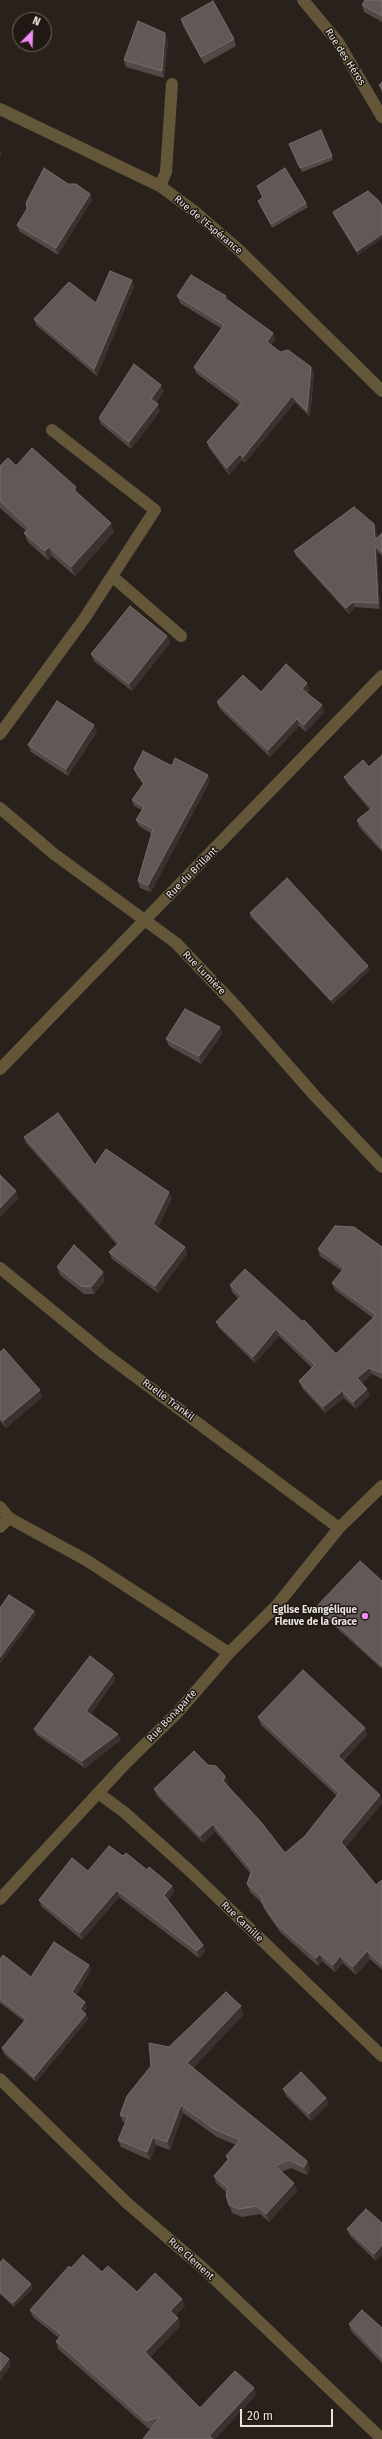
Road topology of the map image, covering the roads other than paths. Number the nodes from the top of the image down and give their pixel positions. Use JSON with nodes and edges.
{"nodes":[{"id":1,"x":303,"y":0,"type":"edge"},
{"id":2,"x":172,"y":84,"type":"dead end"},
{"id":3,"x":0,"y":109,"type":"edge"},
{"id":4,"x":382,"y":118,"type":"edge"},
{"id":5,"x":160,"y":186,"type":"junction"},
{"id":6,"x":382,"y":391,"type":"edge"},
{"id":7,"x":52,"y":430,"type":"dead end"},
{"id":8,"x":113,"y":577,"type":"junction"},
{"id":9,"x":181,"y":636,"type":"dead end"},
{"id":10,"x":382,"y":676,"type":"edge"},
{"id":11,"x":0,"y":734,"type":"edge"},
{"id":12,"x":0,"y":808,"type":"edge"},
{"id":13,"x":144,"y":921,"type":"junction"},
{"id":14,"x":0,"y":1069,"type":"edge"},
{"id":15,"x":382,"y":1167,"type":"edge"},
{"id":16,"x":0,"y":1268,"type":"edge"},
{"id":17,"x":382,"y":1486,"type":"edge"},
{"id":18,"x":0,"y":1507,"type":"edge"},
{"id":19,"x":9,"y":1518,"type":"junction"},
{"id":20,"x":0,"y":1527,"type":"edge"},
{"id":21,"x":339,"y":1528,"type":"junction"},
{"id":22,"x":229,"y":1653,"type":"junction"},
{"id":23,"x":98,"y":1793,"type":"junction"},
{"id":24,"x":0,"y":1899,"type":"edge"},
{"id":25,"x":382,"y":2056,"type":"edge"},
{"id":26,"x":0,"y":2079,"type":"edge"},
{"id":27,"x":382,"y":2439,"type":"edge"}],
"edges":[{"from":1,"to":4,"type":"street","name":"Rue des Héros"},
{"from":2,"to":5,"type":"street"},
{"from":3,"to":5,"type":"street","name":"Rue de l'Espérance"},
{"from":5,"to":6,"type":"street","name":"Rue de l'Espérance"},
{"from":7,"to":8,"type":"street"},
{"from":8,"to":9,"type":"street"},
{"from":8,"to":11,"type":"street"},
{"from":10,"to":13,"type":"street","name":"Rue du Brillant"},
{"from":12,"to":13,"type":"street","name":"Rue Lumière"},
{"from":13,"to":14,"type":"street","name":"Rue du Brillant"},
{"from":13,"to":15,"type":"street","name":"Rue Lumière"},
{"from":16,"to":21,"type":"street","name":"Ruelle Trankil"},
{"from":17,"to":21,"type":"street","name":"Rue Bonaparte"},
{"from":18,"to":19,"type":"street"},
{"from":19,"to":20,"type":"street"},
{"from":19,"to":22,"type":"street"},
{"from":21,"to":22,"type":"street","name":"Rue Bonaparte"},
{"from":22,"to":23,"type":"street","name":"Rue Bonaparte"},
{"from":23,"to":24,"type":"street","name":"Rue Bonaparte"},
{"from":23,"to":25,"type":"street","name":"Rue Camille"},
{"from":26,"to":27,"type":"street","name":"Rue Clement"}]}
